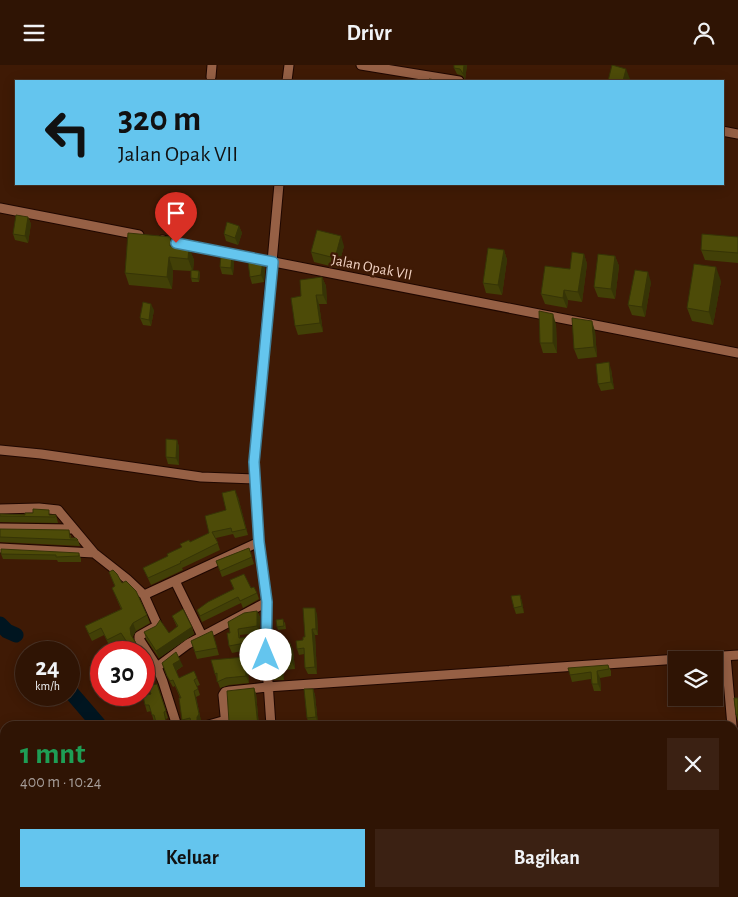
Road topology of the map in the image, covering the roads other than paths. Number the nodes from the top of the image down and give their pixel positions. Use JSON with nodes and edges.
{"nodes":[{"id":1,"x":212,"y":65,"type":"edge"},
{"id":2,"x":289,"y":65,"type":"edge"},
{"id":3,"x":361,"y":65,"type":"edge"},
{"id":4,"x":211,"y":77,"type":"dead end"},
{"id":5,"x":429,"y":79,"type":"edge"},
{"id":6,"x":288,"y":80,"type":"edge"},
{"id":7,"x":444,"y":80,"type":"edge"},
{"id":8,"x":724,"y":131,"type":"edge"},
{"id":9,"x":738,"y":134,"type":"edge"},
{"id":10,"x":279,"y":185,"type":"edge"},
{"id":11,"x":0,"y":208,"type":"edge"},
{"id":12,"x":147,"y":237,"type":"edge"},
{"id":13,"x":157,"y":239,"type":"edge"},
{"id":14,"x":273,"y":262,"type":"junction"},
{"id":15,"x":738,"y":353,"type":"edge"},
{"id":16,"x":0,"y":450,"type":"edge"},
{"id":17,"x":255,"y":479,"type":"junction"},
{"id":18,"x":0,"y":509,"type":"edge"},
{"id":19,"x":0,"y":529,"type":"edge"},
{"id":20,"x":73,"y":529,"type":"junction"},
{"id":21,"x":259,"y":542,"type":"junction"},
{"id":22,"x":0,"y":548,"type":"edge"},
{"id":23,"x":94,"y":553,"type":"junction"},
{"id":24,"x":175,"y":581,"type":"junction"},
{"id":25,"x":144,"y":595,"type":"junction"},
{"id":26,"x":267,"y":602,"type":"junction"},
{"id":27,"x":202,"y":635,"type":"junction"},
{"id":28,"x":738,"y":655,"type":"edge"},
{"id":29,"x":726,"y":656,"type":"junction"},
{"id":30,"x":157,"y":667,"type":"junction"},
{"id":31,"x":267,"y":687,"type":"junction"},
{"id":32,"x":175,"y":721,"type":"edge"},
{"id":33,"x":226,"y":721,"type":"edge"},
{"id":34,"x":270,"y":721,"type":"edge"},
{"id":35,"x":732,"y":721,"type":"edge"}],
"edges":[{"from":1,"to":4,"type":"street"},
{"from":2,"to":6,"type":"street"},
{"from":3,"to":5,"type":"street"},
{"from":5,"to":7,"type":"street"},
{"from":8,"to":9,"type":"street"},
{"from":10,"to":14,"type":"street"},
{"from":11,"to":12,"type":"street"},
{"from":13,"to":14,"type":"street","name":"Jalan Opak VII"},
{"from":14,"to":15,"type":"street","name":"Jalan Opak VII"},
{"from":14,"to":17,"type":"street"},
{"from":16,"to":17,"type":"street"},
{"from":17,"to":21,"type":"street"},
{"from":18,"to":20,"type":"street"},
{"from":19,"to":20,"type":"street"},
{"from":20,"to":23,"type":"street"},
{"from":21,"to":24,"type":"street"},
{"from":21,"to":26,"type":"street"},
{"from":22,"to":23,"type":"street"},
{"from":23,"to":25,"type":"street"},
{"from":24,"to":25,"type":"street"},
{"from":24,"to":27,"type":"street"},
{"from":25,"to":30,"type":"street"},
{"from":26,"to":27,"type":"street"},
{"from":26,"to":31,"type":"street"},
{"from":27,"to":30,"type":"street"},
{"from":28,"to":29,"type":"street"},
{"from":29,"to":31,"type":"street"},
{"from":29,"to":35,"type":"street"},
{"from":30,"to":32,"type":"street"},
{"from":31,"to":33,"type":"street"},
{"from":31,"to":34,"type":"street"}]}
